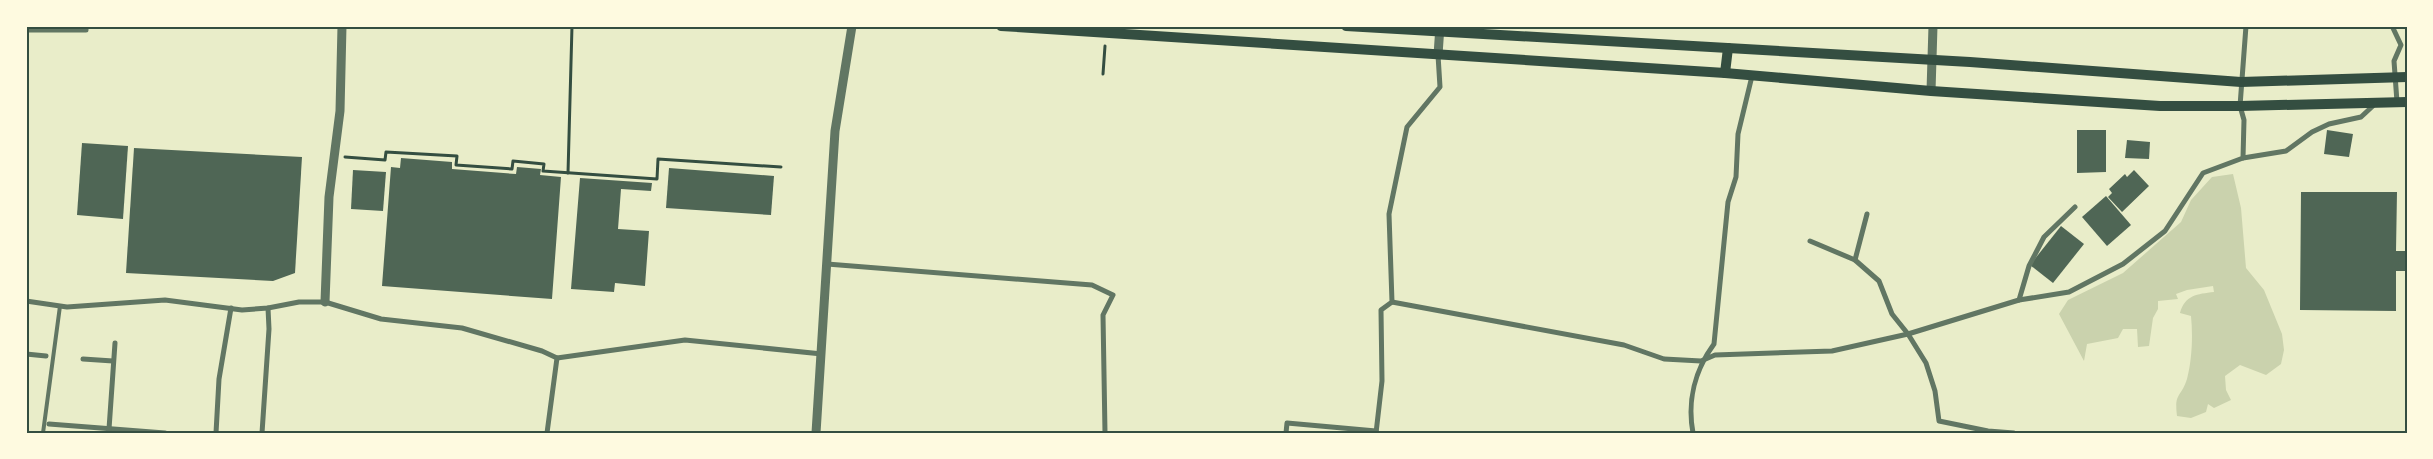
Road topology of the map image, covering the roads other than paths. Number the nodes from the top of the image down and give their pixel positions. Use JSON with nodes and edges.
{"nodes":[{"id":1,"x":86,"y":26,"type":"edge"},
{"id":2,"x":342,"y":26,"type":"edge"},
{"id":3,"x":852,"y":26,"type":"edge"},
{"id":4,"x":1001,"y":26,"type":"edge"},
{"id":5,"x":1346,"y":26,"type":"edge"},
{"id":6,"x":1933,"y":26,"type":"edge"},
{"id":7,"x":2246,"y":26,"type":"edge"},
{"id":8,"x":2392,"y":26,"type":"edge"},
{"id":9,"x":1440,"y":29,"type":"edge"},
{"id":10,"x":26,"y":30,"type":"edge"},
{"id":11,"x":1728,"y":48,"type":"junction"},
{"id":12,"x":1438,"y":55,"type":"junction"},
{"id":13,"x":1932,"y":61,"type":"junction"},
{"id":14,"x":1725,"y":74,"type":"junction"},
{"id":15,"x":1752,"y":76,"type":"junction"},
{"id":16,"x":2407,"y":77,"type":"edge"},
{"id":17,"x":2394,"y":78,"type":"junction"},
{"id":18,"x":2241,"y":82,"type":"junction"},
{"id":19,"x":1930,"y":91,"type":"junction"},
{"id":20,"x":2402,"y":102,"type":"edge"},
{"id":21,"x":2375,"y":104,"type":"junction"},
{"id":22,"x":2240,"y":106,"type":"junction"},
{"id":23,"x":2243,"y":158,"type":"junction"},
{"id":24,"x":2075,"y":207,"type":"dead end"},
{"id":25,"x":1867,"y":214,"type":"dead end"},
{"id":26,"x":1810,"y":241,"type":"dead end"},
{"id":27,"x":1855,"y":260,"type":"junction"},
{"id":28,"x":827,"y":264,"type":"junction"},
{"id":29,"x":2019,"y":300,"type":"junction"},
{"id":30,"x":26,"y":301,"type":"edge"},
{"id":31,"x":324,"y":302,"type":"junction"},
{"id":32,"x":1392,"y":302,"type":"junction"},
{"id":33,"x":60,"y":306,"type":"junction"},
{"id":34,"x":231,"y":308,"type":"junction"},
{"id":35,"x":268,"y":308,"type":"junction"},
{"id":36,"x":1908,"y":334,"type":"junction"},
{"id":37,"x":114,"y":342,"type":"dead end"},
{"id":38,"x":26,"y":354,"type":"edge"},
{"id":39,"x":822,"y":354,"type":"junction"},
{"id":40,"x":46,"y":356,"type":"dead end"},
{"id":41,"x":557,"y":358,"type":"junction"},
{"id":42,"x":82,"y":359,"type":"dead end"},
{"id":43,"x":114,"y":361,"type":"junction"},
{"id":44,"x":1701,"y":361,"type":"junction"},
{"id":45,"x":49,"y":424,"type":"dead end"},
{"id":46,"x":109,"y":429,"type":"junction"},
{"id":47,"x":1376,"y":432,"type":"edge"},
{"id":48,"x":43,"y":433,"type":"edge"},
{"id":49,"x":165,"y":433,"type":"edge"},
{"id":50,"x":216,"y":433,"type":"edge"},
{"id":51,"x":262,"y":433,"type":"edge"},
{"id":52,"x":547,"y":433,"type":"edge"},
{"id":53,"x":816,"y":433,"type":"edge"},
{"id":54,"x":1105,"y":433,"type":"edge"},
{"id":55,"x":1286,"y":433,"type":"edge"},
{"id":56,"x":1693,"y":433,"type":"edge"},
{"id":57,"x":2014,"y":433,"type":"edge"}],
"edges":[{"from":1,"to":10,"type":"street"},
{"from":2,"to":31,"type":"street"},
{"from":3,"to":28,"type":"street"},
{"from":4,"to":12,"type":"main road"},
{"from":5,"to":9,"type":"main road"},
{"from":6,"to":13,"type":"street"},
{"from":7,"to":18,"type":"street"},
{"from":8,"to":17,"type":"street"},
{"from":9,"to":11,"type":"main road"},
{"from":9,"to":12,"type":"street"},
{"from":11,"to":13,"type":"main road"},
{"from":11,"to":14,"type":"main road"},
{"from":12,"to":14,"type":"main road"},
{"from":12,"to":32,"type":"street"},
{"from":13,"to":18,"type":"main road"},
{"from":13,"to":19,"type":"street"},
{"from":14,"to":15,"type":"main road"},
{"from":15,"to":19,"type":"main road"},
{"from":15,"to":44,"type":"street"},
{"from":16,"to":17,"type":"main road"},
{"from":17,"to":18,"type":"main road"},
{"from":17,"to":20,"type":"street"},
{"from":18,"to":22,"type":"street"},
{"from":19,"to":22,"type":"main road"},
{"from":20,"to":21,"type":"main road"},
{"from":21,"to":22,"type":"main road"},
{"from":21,"to":23,"type":"street"},
{"from":22,"to":23,"type":"street"},
{"from":23,"to":29,"type":"street"},
{"from":24,"to":29,"type":"street"},
{"from":25,"to":27,"type":"street"},
{"from":26,"to":27,"type":"street"},
{"from":27,"to":36,"type":"street"},
{"from":28,"to":39,"type":"street"},
{"from":28,"to":54,"type":"street"},
{"from":29,"to":36,"type":"street"},
{"from":30,"to":33,"type":"street"},
{"from":31,"to":35,"type":"street"},
{"from":31,"to":41,"type":"street"},
{"from":32,"to":44,"type":"street"},
{"from":32,"to":47,"type":"street"},
{"from":33,"to":34,"type":"street"},
{"from":33,"to":48,"type":"lane"},
{"from":34,"to":35,"type":"street"},
{"from":34,"to":50,"type":"street"},
{"from":35,"to":51,"type":"street"},
{"from":36,"to":44,"type":"street"},
{"from":36,"to":57,"type":"street"},
{"from":37,"to":43,"type":"street"},
{"from":38,"to":40,"type":"street"},
{"from":39,"to":41,"type":"street"},
{"from":39,"to":53,"type":"street"},
{"from":41,"to":52,"type":"street"},
{"from":42,"to":43,"type":"street"},
{"from":43,"to":46,"type":"street"},
{"from":44,"to":56,"type":"street"},
{"from":45,"to":46,"type":"street"},
{"from":46,"to":49,"type":"street"},
{"from":47,"to":55,"type":"street"}]}
